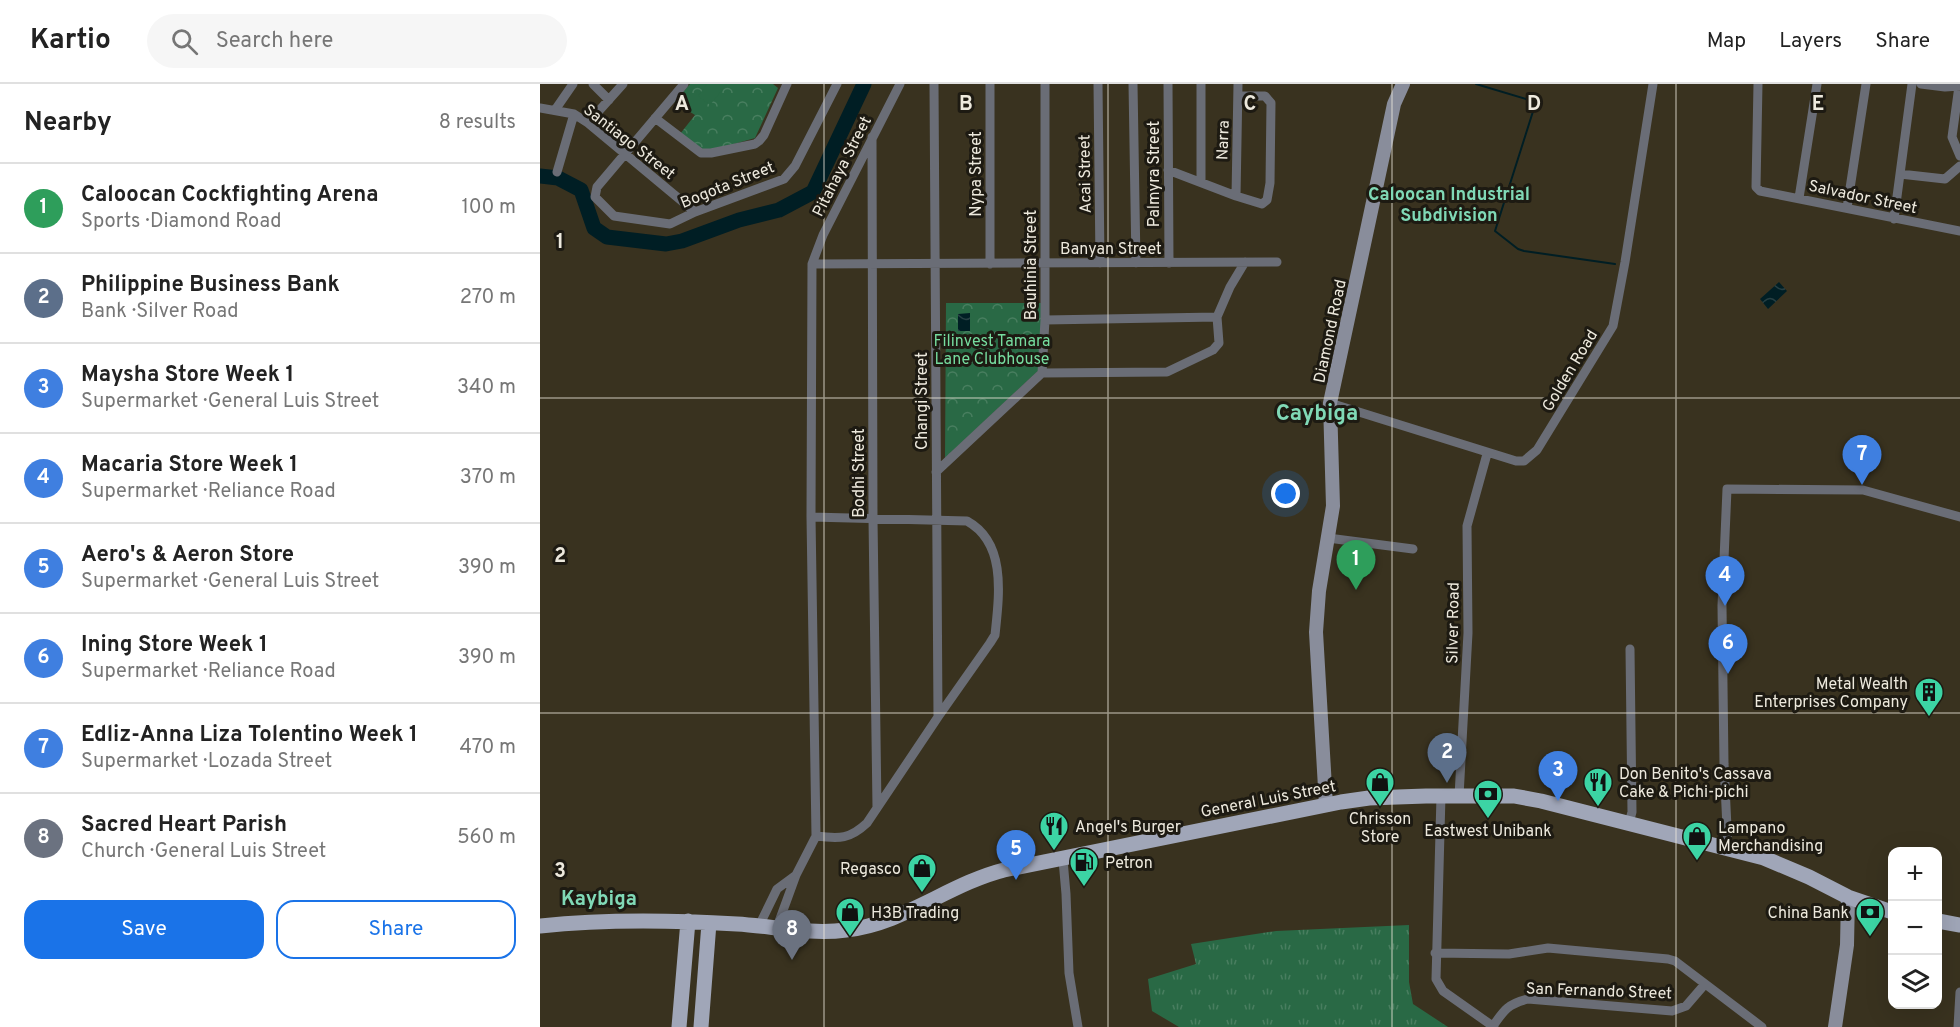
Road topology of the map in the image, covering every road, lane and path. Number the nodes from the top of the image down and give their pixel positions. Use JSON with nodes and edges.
{"nodes":[{"id":1,"x":573,"y":84,"type":"edge"},
{"id":2,"x":593,"y":84,"type":"edge"},
{"id":3,"x":623,"y":84,"type":"edge"},
{"id":4,"x":684,"y":84,"type":"edge"},
{"id":5,"x":787,"y":84,"type":"edge"},
{"id":6,"x":837,"y":84,"type":"edge"},
{"id":7,"x":900,"y":84,"type":"edge"},
{"id":8,"x":934,"y":84,"type":"edge"},
{"id":9,"x":990,"y":84,"type":"edge"},
{"id":10,"x":1046,"y":84,"type":"edge"},
{"id":11,"x":1098,"y":84,"type":"edge"},
{"id":12,"x":1133,"y":84,"type":"edge"},
{"id":13,"x":1168,"y":84,"type":"edge"},
{"id":14,"x":1201,"y":84,"type":"edge"},
{"id":15,"x":1238,"y":84,"type":"edge"},
{"id":16,"x":1403,"y":84,"type":"edge"},
{"id":17,"x":1653,"y":84,"type":"edge"},
{"id":18,"x":1758,"y":84,"type":"edge"},
{"id":19,"x":1817,"y":84,"type":"edge"},
{"id":20,"x":1866,"y":84,"type":"edge"},
{"id":21,"x":1912,"y":84,"type":"edge"},
{"id":22,"x":1921,"y":84,"type":"edge"},
{"id":23,"x":1959,"y":86,"type":"edge"},
{"id":24,"x":1239,"y":96,"type":"junction"},
{"id":25,"x":609,"y":100,"type":"junction"},
{"id":26,"x":540,"y":108,"type":"edge"},
{"id":27,"x":555,"y":110,"type":"junction"},
{"id":28,"x":574,"y":114,"type":"junction"},
{"id":29,"x":655,"y":118,"type":"junction"},
{"id":30,"x":588,"y":123,"type":"junction"},
{"id":31,"x":873,"y":137,"type":"junction"},
{"id":32,"x":625,"y":154,"type":"junction"},
{"id":33,"x":1960,"y":156,"type":"edge"},
{"id":34,"x":1960,"y":166,"type":"edge"},
{"id":35,"x":1168,"y":170,"type":"junction"},
{"id":36,"x":557,"y":172,"type":"dead end"},
{"id":37,"x":1900,"y":174,"type":"junction"},
{"id":38,"x":1201,"y":181,"type":"junction"},
{"id":39,"x":1236,"y":196,"type":"junction"},
{"id":40,"x":1799,"y":198,"type":"junction"},
{"id":41,"x":1847,"y":208,"type":"junction"},
{"id":42,"x":694,"y":212,"type":"junction"},
{"id":43,"x":1894,"y":219,"type":"junction"},
{"id":44,"x":1960,"y":231,"type":"edge"},
{"id":45,"x":1245,"y":262,"type":"junction"},
{"id":46,"x":1277,"y":262,"type":"dead end"},
{"id":47,"x":1100,"y":263,"type":"junction"},
{"id":48,"x":1136,"y":263,"type":"junction"},
{"id":49,"x":1169,"y":263,"type":"junction"},
{"id":50,"x":812,"y":264,"type":"junction"},
{"id":51,"x":935,"y":264,"type":"junction"},
{"id":52,"x":990,"y":264,"type":"junction"},
{"id":53,"x":1045,"y":264,"type":"junction"},
{"id":54,"x":874,"y":265,"type":"junction"},
{"id":55,"x":1217,"y":317,"type":"junction"},
{"id":56,"x":1045,"y":320,"type":"junction"},
{"id":57,"x":1042,"y":373,"type":"junction"},
{"id":58,"x":1330,"y":403,"type":"junction"},
{"id":59,"x":1487,"y":453,"type":"junction"},
{"id":60,"x":936,"y":472,"type":"junction"},
{"id":61,"x":1960,"y":517,"type":"edge"},
{"id":62,"x":811,"y":518,"type":"junction"},
{"id":63,"x":873,"y":519,"type":"junction"},
{"id":64,"x":936,"y":520,"type":"junction"},
{"id":65,"x":1328,"y":538,"type":"junction"},
{"id":66,"x":1413,"y":549,"type":"dead end"},
{"id":67,"x":1630,"y":649,"type":"dead end"},
{"id":68,"x":938,"y":717,"type":"junction"},
{"id":69,"x":1441,"y":796,"type":"junction"},
{"id":70,"x":1459,"y":796,"type":"junction"},
{"id":71,"x":1326,"y":805,"type":"junction"},
{"id":72,"x":877,"y":808,"type":"junction"},
{"id":73,"x":1629,"y":824,"type":"junction"},
{"id":74,"x":816,"y":836,"type":"junction"},
{"id":75,"x":1728,"y":849,"type":"junction"},
{"id":76,"x":1063,"y":860,"type":"junction"},
{"id":77,"x":796,"y":875,"type":"junction"},
{"id":78,"x":1848,"y":897,"type":"junction"},
{"id":79,"x":1888,"y":910,"type":"edge"},
{"id":80,"x":1942,"y":922,"type":"edge"},
{"id":81,"x":1960,"y":925,"type":"edge"},
{"id":82,"x":540,"y":926,"type":"edge"},
{"id":83,"x":759,"y":926,"type":"junction"},
{"id":84,"x":777,"y":927,"type":"junction"},
{"id":85,"x":687,"y":929,"type":"junction"},
{"id":86,"x":708,"y":930,"type":"junction"},
{"id":87,"x":1435,"y":953,"type":"junction"},
{"id":88,"x":1705,"y":984,"type":"junction"},
{"id":89,"x":1960,"y":992,"type":"edge"},
{"id":90,"x":679,"y":1027,"type":"edge"},
{"id":91,"x":701,"y":1027,"type":"edge"},
{"id":92,"x":1078,"y":1027,"type":"edge"},
{"id":93,"x":1493,"y":1027,"type":"edge"},
{"id":94,"x":1762,"y":1027,"type":"edge"},
{"id":95,"x":1835,"y":1027,"type":"edge"},
{"id":96,"x":1958,"y":1027,"type":"edge"}],
"edges":[{"from":1,"to":27,"type":"street"},
{"from":2,"to":25,"type":"street"},
{"from":3,"to":25,"type":"street"},
{"from":4,"to":29,"type":"street"},
{"from":5,"to":29,"type":"street"},
{"from":6,"to":42,"type":"street","name":"Bogota Street"},
{"from":7,"to":31,"type":"street","name":"Pitahaya Street"},
{"from":8,"to":51,"type":"street","name":"Changi Street"},
{"from":9,"to":52,"type":"street","name":"Nypa Street"},
{"from":10,"to":53,"type":"street","name":"Bauhinia Street"},
{"from":11,"to":47,"type":"street","name":"Acai Street"},
{"from":12,"to":48,"type":"street"},
{"from":13,"to":35,"type":"street","name":"Palmyra Street"},
{"from":14,"to":38,"type":"street"},
{"from":15,"to":24,"type":"street","name":"Narra"},
{"from":16,"to":58,"type":"main road","name":"Diamond Road"},
{"from":17,"to":59,"type":"street","name":"Golden Road"},
{"from":18,"to":40,"type":"street","name":"Salvador Street"},
{"from":19,"to":40,"type":"street"},
{"from":20,"to":41,"type":"street"},
{"from":21,"to":37,"type":"street"},
{"from":22,"to":23,"type":"street"},
{"from":23,"to":33,"type":"street"},
{"from":24,"to":39,"type":"street","name":"Narra"},
{"from":24,"to":39,"type":"street"},
{"from":25,"to":30,"type":"street"},
{"from":26,"to":27,"type":"street","name":"Santiago Street"},
{"from":27,"to":28,"type":"street","name":"Santiago Street"},
{"from":28,"to":30,"type":"street","name":"Santiago Street"},
{"from":28,"to":36,"type":"street"},
{"from":29,"to":32,"type":"street"},
{"from":30,"to":32,"type":"street","name":"Santiago Street"},
{"from":31,"to":50,"type":"street","name":"Pitahaya Street"},
{"from":31,"to":54,"type":"street","name":"Bodhi Street"},
{"from":32,"to":42,"type":"street","name":"Santiago Street"},
{"from":32,"to":42,"type":"street","name":"Bogota Street"},
{"from":34,"to":37,"type":"street"},
{"from":35,"to":38,"type":"street"},
{"from":35,"to":49,"type":"street","name":"Palmyra Street"},
{"from":37,"to":43,"type":"street"},
{"from":38,"to":39,"type":"street"},
{"from":40,"to":41,"type":"street","name":"Salvador Street"},
{"from":41,"to":43,"type":"street","name":"Salvador Street"},
{"from":43,"to":44,"type":"street","name":"Salvador Street"},
{"from":45,"to":46,"type":"street","name":"Banyan Street"},
{"from":45,"to":49,"type":"street","name":"Banyan Street"},
{"from":45,"to":55,"type":"street"},
{"from":47,"to":48,"type":"street","name":"Banyan Street"},
{"from":47,"to":53,"type":"street","name":"Banyan Street"},
{"from":48,"to":49,"type":"street","name":"Banyan Street"},
{"from":50,"to":54,"type":"street","name":"Banyan Street"},
{"from":50,"to":62,"type":"street"},
{"from":51,"to":52,"type":"street","name":"Banyan Street"},
{"from":51,"to":54,"type":"street","name":"Banyan Street"},
{"from":51,"to":60,"type":"street","name":"Changi Street"},
{"from":52,"to":53,"type":"street","name":"Banyan Street"},
{"from":53,"to":56,"type":"street","name":"Bauhinia Street"},
{"from":54,"to":63,"type":"street","name":"Bodhi Street"},
{"from":55,"to":56,"type":"street"},
{"from":55,"to":57,"type":"street"},
{"from":56,"to":57,"type":"street","name":"Bauhinia Street"},
{"from":57,"to":60,"type":"street"},
{"from":58,"to":59,"type":"street","name":"Golden Road"},
{"from":58,"to":65,"type":"main road","name":"Diamond Road"},
{"from":59,"to":70,"type":"street","name":"Silver Road"},
{"from":60,"to":64,"type":"street","name":"Changi Street"},
{"from":61,"to":75,"type":"street"},
{"from":62,"to":63,"type":"street"},
{"from":62,"to":74,"type":"street"},
{"from":63,"to":64,"type":"street"},
{"from":63,"to":72,"type":"street","name":"Bodhi Street"},
{"from":64,"to":68,"type":"street","name":"Changi Street"},
{"from":64,"to":68,"type":"street"},
{"from":65,"to":66,"type":"street"},
{"from":65,"to":71,"type":"main road","name":"Diamond Road"},
{"from":67,"to":73,"type":"street"},
{"from":68,"to":72,"type":"street"},
{"from":69,"to":70,"type":"main road","name":"General Luis Street"},
{"from":69,"to":71,"type":"main road","name":"General Luis Street"},
{"from":69,"to":87,"type":"street"},
{"from":70,"to":73,"type":"main road","name":"General Luis Street"},
{"from":71,"to":76,"type":"main road","name":"General Luis Street"},
{"from":72,"to":74,"type":"street"},
{"from":73,"to":75,"type":"main road","name":"General Luis Street"},
{"from":74,"to":77,"type":"street"},
{"from":75,"to":78,"type":"main road","name":"General Luis Street"},
{"from":76,"to":84,"type":"main road","name":"General Luis Street"},
{"from":76,"to":92,"type":"street"},
{"from":77,"to":83,"type":"street"},
{"from":77,"to":84,"type":"street"},
{"from":78,"to":79,"type":"main road","name":"General Luis Street"},
{"from":78,"to":95,"type":"main road"},
{"from":80,"to":81,"type":"main road"},
{"from":82,"to":85,"type":"main road","name":"General Luis Street"},
{"from":83,"to":84,"type":"main road","name":"General Luis Street"},
{"from":83,"to":86,"type":"main road","name":"General Luis Street"},
{"from":85,"to":86,"type":"main road","name":"General Luis Street"},
{"from":85,"to":90,"type":"main road"},
{"from":86,"to":91,"type":"main road"},
{"from":87,"to":88,"type":"street"},
{"from":87,"to":93,"type":"street"},
{"from":88,"to":93,"type":"street","name":"San Fernando Street"},
{"from":88,"to":94,"type":"street"},
{"from":89,"to":96,"type":"street"}]}
